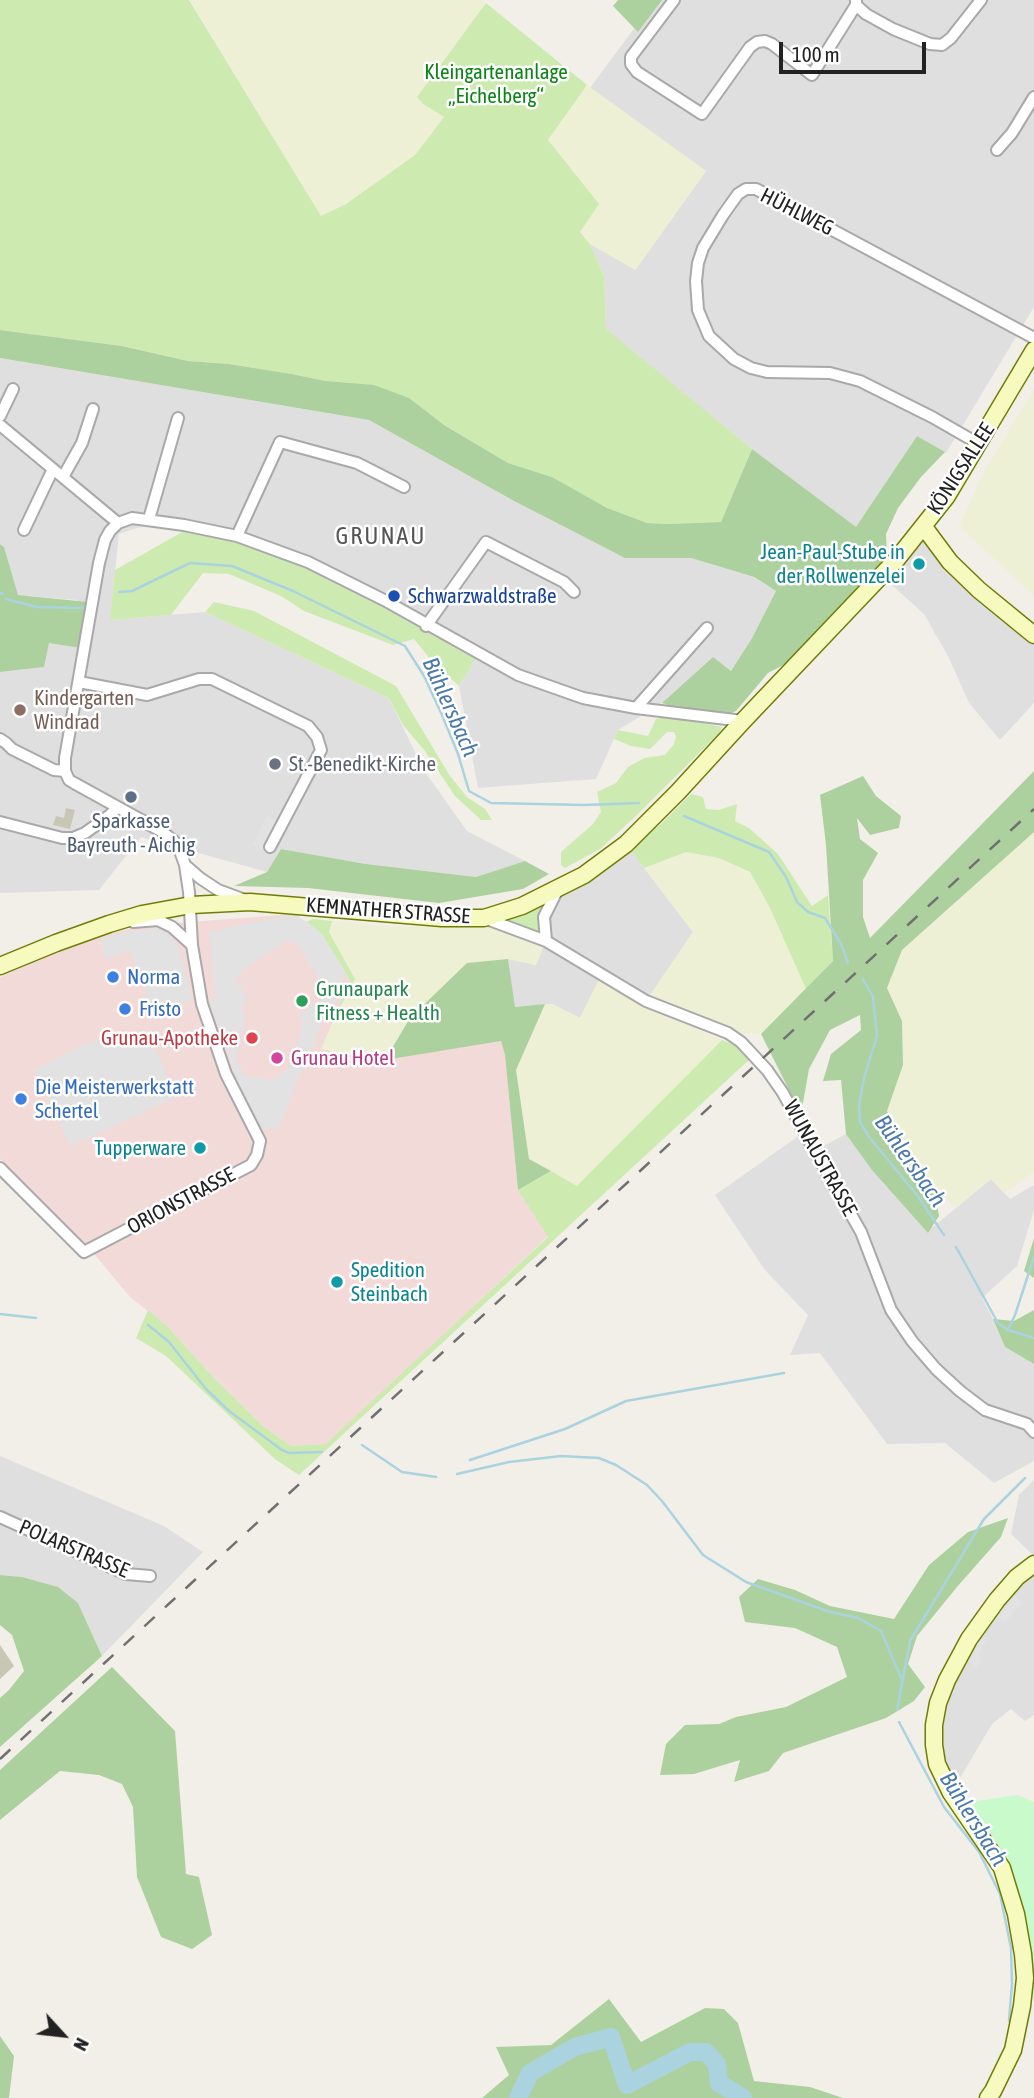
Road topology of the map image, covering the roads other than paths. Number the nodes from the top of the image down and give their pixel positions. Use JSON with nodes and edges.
{"nodes":[{"id":1,"x":674,"y":0,"type":"edge"},
{"id":2,"x":981,"y":0,"type":"edge"},
{"id":3,"x":856,"y":3,"type":"edge"},
{"id":4,"x":1034,"y":97,"type":"edge"},
{"id":5,"x":997,"y":150,"type":"dead end"},
{"id":6,"x":1034,"y":338,"type":"edge"},
{"id":7,"x":1034,"y":350,"type":"edge"},
{"id":8,"x":13,"y":389,"type":"dead end"},
{"id":9,"x":93,"y":409,"type":"dead end"},
{"id":10,"x":0,"y":416,"type":"edge"},
{"id":11,"x":178,"y":418,"type":"dead end"},
{"id":12,"x":0,"y":425,"type":"edge"},
{"id":13,"x":979,"y":444,"type":"junction"},
{"id":14,"x":53,"y":469,"type":"junction"},
{"id":15,"x":63,"y":477,"type":"junction"},
{"id":16,"x":404,"y":487,"type":"dead end"},
{"id":17,"x":149,"y":519,"type":"junction"},
{"id":18,"x":118,"y":523,"type":"junction"},
{"id":19,"x":924,"y":527,"type":"junction"},
{"id":20,"x":24,"y":530,"type":"dead end"},
{"id":21,"x":237,"y":536,"type":"junction"},
{"id":22,"x":573,"y":592,"type":"dead end"},
{"id":23,"x":426,"y":626,"type":"junction"},
{"id":24,"x":707,"y":628,"type":"dead end"},
{"id":25,"x":1034,"y":635,"type":"edge"},
{"id":26,"x":79,"y":682,"type":"junction"},
{"id":27,"x":636,"y":708,"type":"junction"},
{"id":28,"x":743,"y":721,"type":"junction"},
{"id":29,"x":0,"y":739,"type":"edge"},
{"id":30,"x":6,"y":749,"type":"edge"},
{"id":31,"x":65,"y":771,"type":"junction"},
{"id":32,"x":117,"y":808,"type":"junction"},
{"id":33,"x":0,"y":822,"type":"edge"},
{"id":34,"x":270,"y":847,"type":"dead end"},
{"id":35,"x":185,"y":865,"type":"junction"},
{"id":36,"x":558,"y":889,"type":"junction"},
{"id":37,"x":250,"y":902,"type":"junction"},
{"id":38,"x":191,"y":905,"type":"junction"},
{"id":39,"x":484,"y":918,"type":"junction"},
{"id":40,"x":109,"y":924,"type":"junction"},
{"id":41,"x":545,"y":941,"type":"junction"},
{"id":42,"x":192,"y":945,"type":"junction"},
{"id":43,"x":0,"y":966,"type":"edge"},
{"id":44,"x":0,"y":1168,"type":"edge"},
{"id":45,"x":1034,"y":1432,"type":"edge"},
{"id":46,"x":0,"y":1517,"type":"edge"},
{"id":47,"x":1034,"y":1564,"type":"edge"},
{"id":48,"x":149,"y":1576,"type":"dead end"},
{"id":49,"x":988,"y":2098,"type":"edge"}],
"edges":[{"from":1,"to":3,"type":"street"},
{"from":2,"to":3,"type":"street"},
{"from":4,"to":5,"type":"street"},
{"from":6,"to":13,"type":"street","name":"HÜHLWEG"},
{"from":7,"to":13,"type":"main road","name":"KÖNIGSALLEE"},
{"from":8,"to":10,"type":"street"},
{"from":9,"to":15,"type":"street"},
{"from":11,"to":17,"type":"street"},
{"from":12,"to":14,"type":"street"},
{"from":13,"to":19,"type":"main road","name":"KÖNIGSALLEE"},
{"from":14,"to":15,"type":"street"},
{"from":14,"to":20,"type":"street"},
{"from":15,"to":18,"type":"street"},
{"from":16,"to":21,"type":"street"},
{"from":17,"to":18,"type":"street"},
{"from":17,"to":21,"type":"street"},
{"from":18,"to":26,"type":"street"},
{"from":19,"to":25,"type":"main road","name":"KÖNIGSALLEE"},
{"from":19,"to":28,"type":"main road","name":"KEMNATHER STRASSE"},
{"from":21,"to":23,"type":"street"},
{"from":22,"to":23,"type":"street"},
{"from":23,"to":27,"type":"street"},
{"from":24,"to":27,"type":"street"},
{"from":26,"to":31,"type":"street"},
{"from":26,"to":34,"type":"street"},
{"from":27,"to":28,"type":"street"},
{"from":28,"to":36,"type":"main road","name":"KEMNATHER STRASSE"},
{"from":29,"to":30,"type":"street"},
{"from":30,"to":31,"type":"street"},
{"from":31,"to":32,"type":"street"},
{"from":32,"to":33,"type":"street"},
{"from":32,"to":35,"type":"street"},
{"from":35,"to":37,"type":"street"},
{"from":35,"to":38,"type":"street","name":"ORIONSTRASSE"},
{"from":36,"to":39,"type":"main road","name":"KEMNATHER STRASSE"},
{"from":36,"to":41,"type":"street"},
{"from":37,"to":38,"type":"main road","name":"KEMNATHER STRASSE"},
{"from":37,"to":39,"type":"main road","name":"KEMNATHER STRASSE"},
{"from":38,"to":40,"type":"main road","name":"KEMNATHER STRASSE"},
{"from":38,"to":42,"type":"street","name":"ORIONSTRASSE"},
{"from":39,"to":41,"type":"street","name":"WUNAUSTRASSE"},
{"from":40,"to":42,"type":"street"},
{"from":40,"to":43,"type":"main road","name":"KEMNATHER STRASSE"},
{"from":41,"to":45,"type":"street","name":"WUNAUSTRASSE"},
{"from":42,"to":44,"type":"street","name":"ORIONSTRASSE"},
{"from":46,"to":48,"type":"street","name":"POLARSTRASSE"},
{"from":47,"to":49,"type":"main road"}]}
